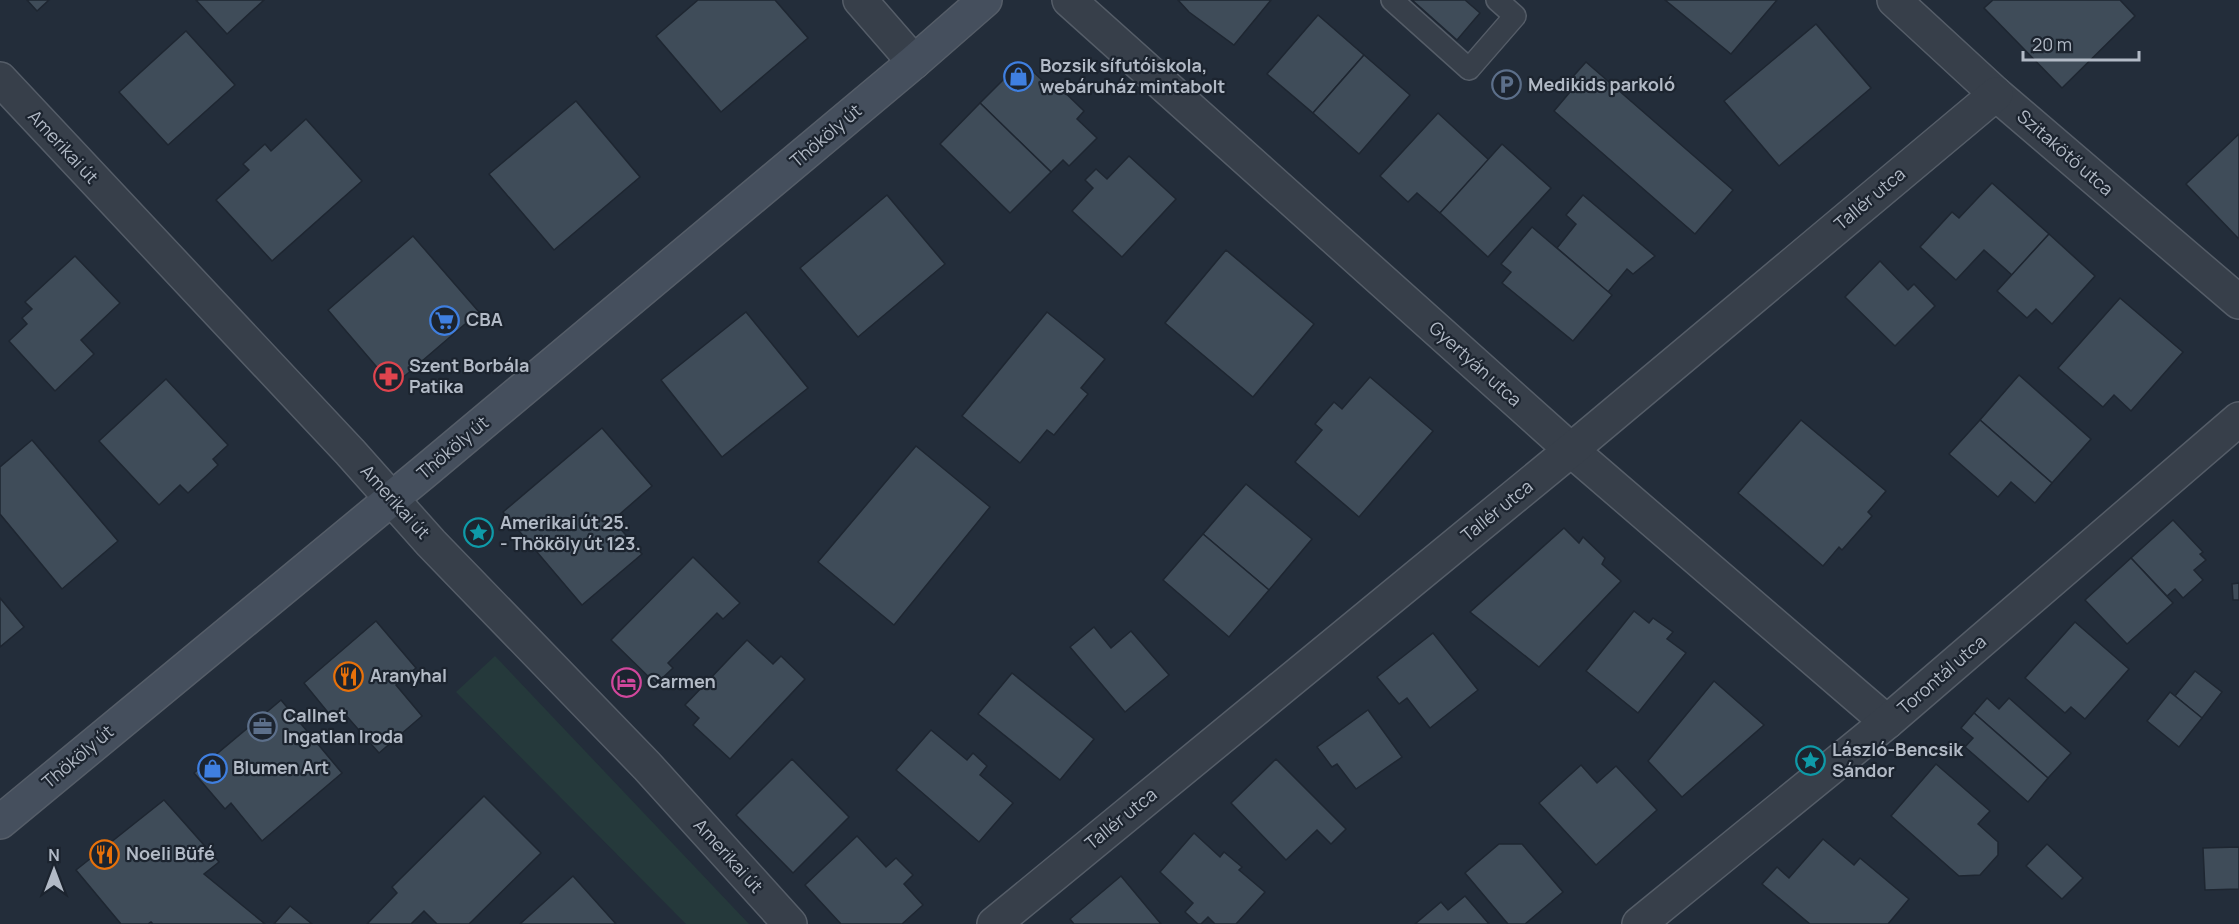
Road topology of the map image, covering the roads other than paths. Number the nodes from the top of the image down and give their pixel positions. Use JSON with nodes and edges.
{"nodes":[{"id":1,"x":860,"y":0,"type":"edge"},
{"id":2,"x":985,"y":0,"type":"edge"},
{"id":3,"x":1069,"y":0,"type":"edge"},
{"id":4,"x":1392,"y":0,"type":"edge"},
{"id":5,"x":1497,"y":0,"type":"edge"},
{"id":6,"x":1894,"y":0,"type":"edge"},
{"id":7,"x":914,"y":62,"type":"junction"},
{"id":8,"x":0,"y":79,"type":"edge"},
{"id":9,"x":1996,"y":93,"type":"junction"},
{"id":10,"x":2239,"y":302,"type":"edge"},
{"id":11,"x":2239,"y":419,"type":"edge"},
{"id":12,"x":1571,"y":450,"type":"junction"},
{"id":13,"x":392,"y":498,"type":"junction"},
{"id":14,"x":1887,"y":722,"type":"junction"},
{"id":15,"x":0,"y":822,"type":"edge"},
{"id":16,"x":790,"y":924,"type":"edge"},
{"id":17,"x":994,"y":924,"type":"edge"},
{"id":18,"x":1639,"y":924,"type":"edge"}],
"edges":[{"from":1,"to":7,"type":"street"},
{"from":2,"to":7,"type":"main road","name":"Thököly út"},
{"from":3,"to":12,"type":"street","name":"Gyertyán utca"},
{"from":4,"to":5,"type":"lane"},
{"from":6,"to":9,"type":"street","name":"Szitakötő utca"},
{"from":7,"to":13,"type":"main road","name":"Thököly út"},
{"from":8,"to":13,"type":"street","name":"Amerikai út"},
{"from":9,"to":10,"type":"street","name":"Szitakötő utca"},
{"from":9,"to":12,"type":"street","name":"Tallér utca"},
{"from":11,"to":14,"type":"street","name":"Torontál utca"},
{"from":12,"to":14,"type":"street","name":"Gyertyán utca"},
{"from":12,"to":17,"type":"street","name":"Tallér utca"},
{"from":13,"to":15,"type":"main road","name":"Thököly út"},
{"from":13,"to":16,"type":"street","name":"Amerikai út"},
{"from":14,"to":18,"type":"street","name":"Torontál utca"}]}
